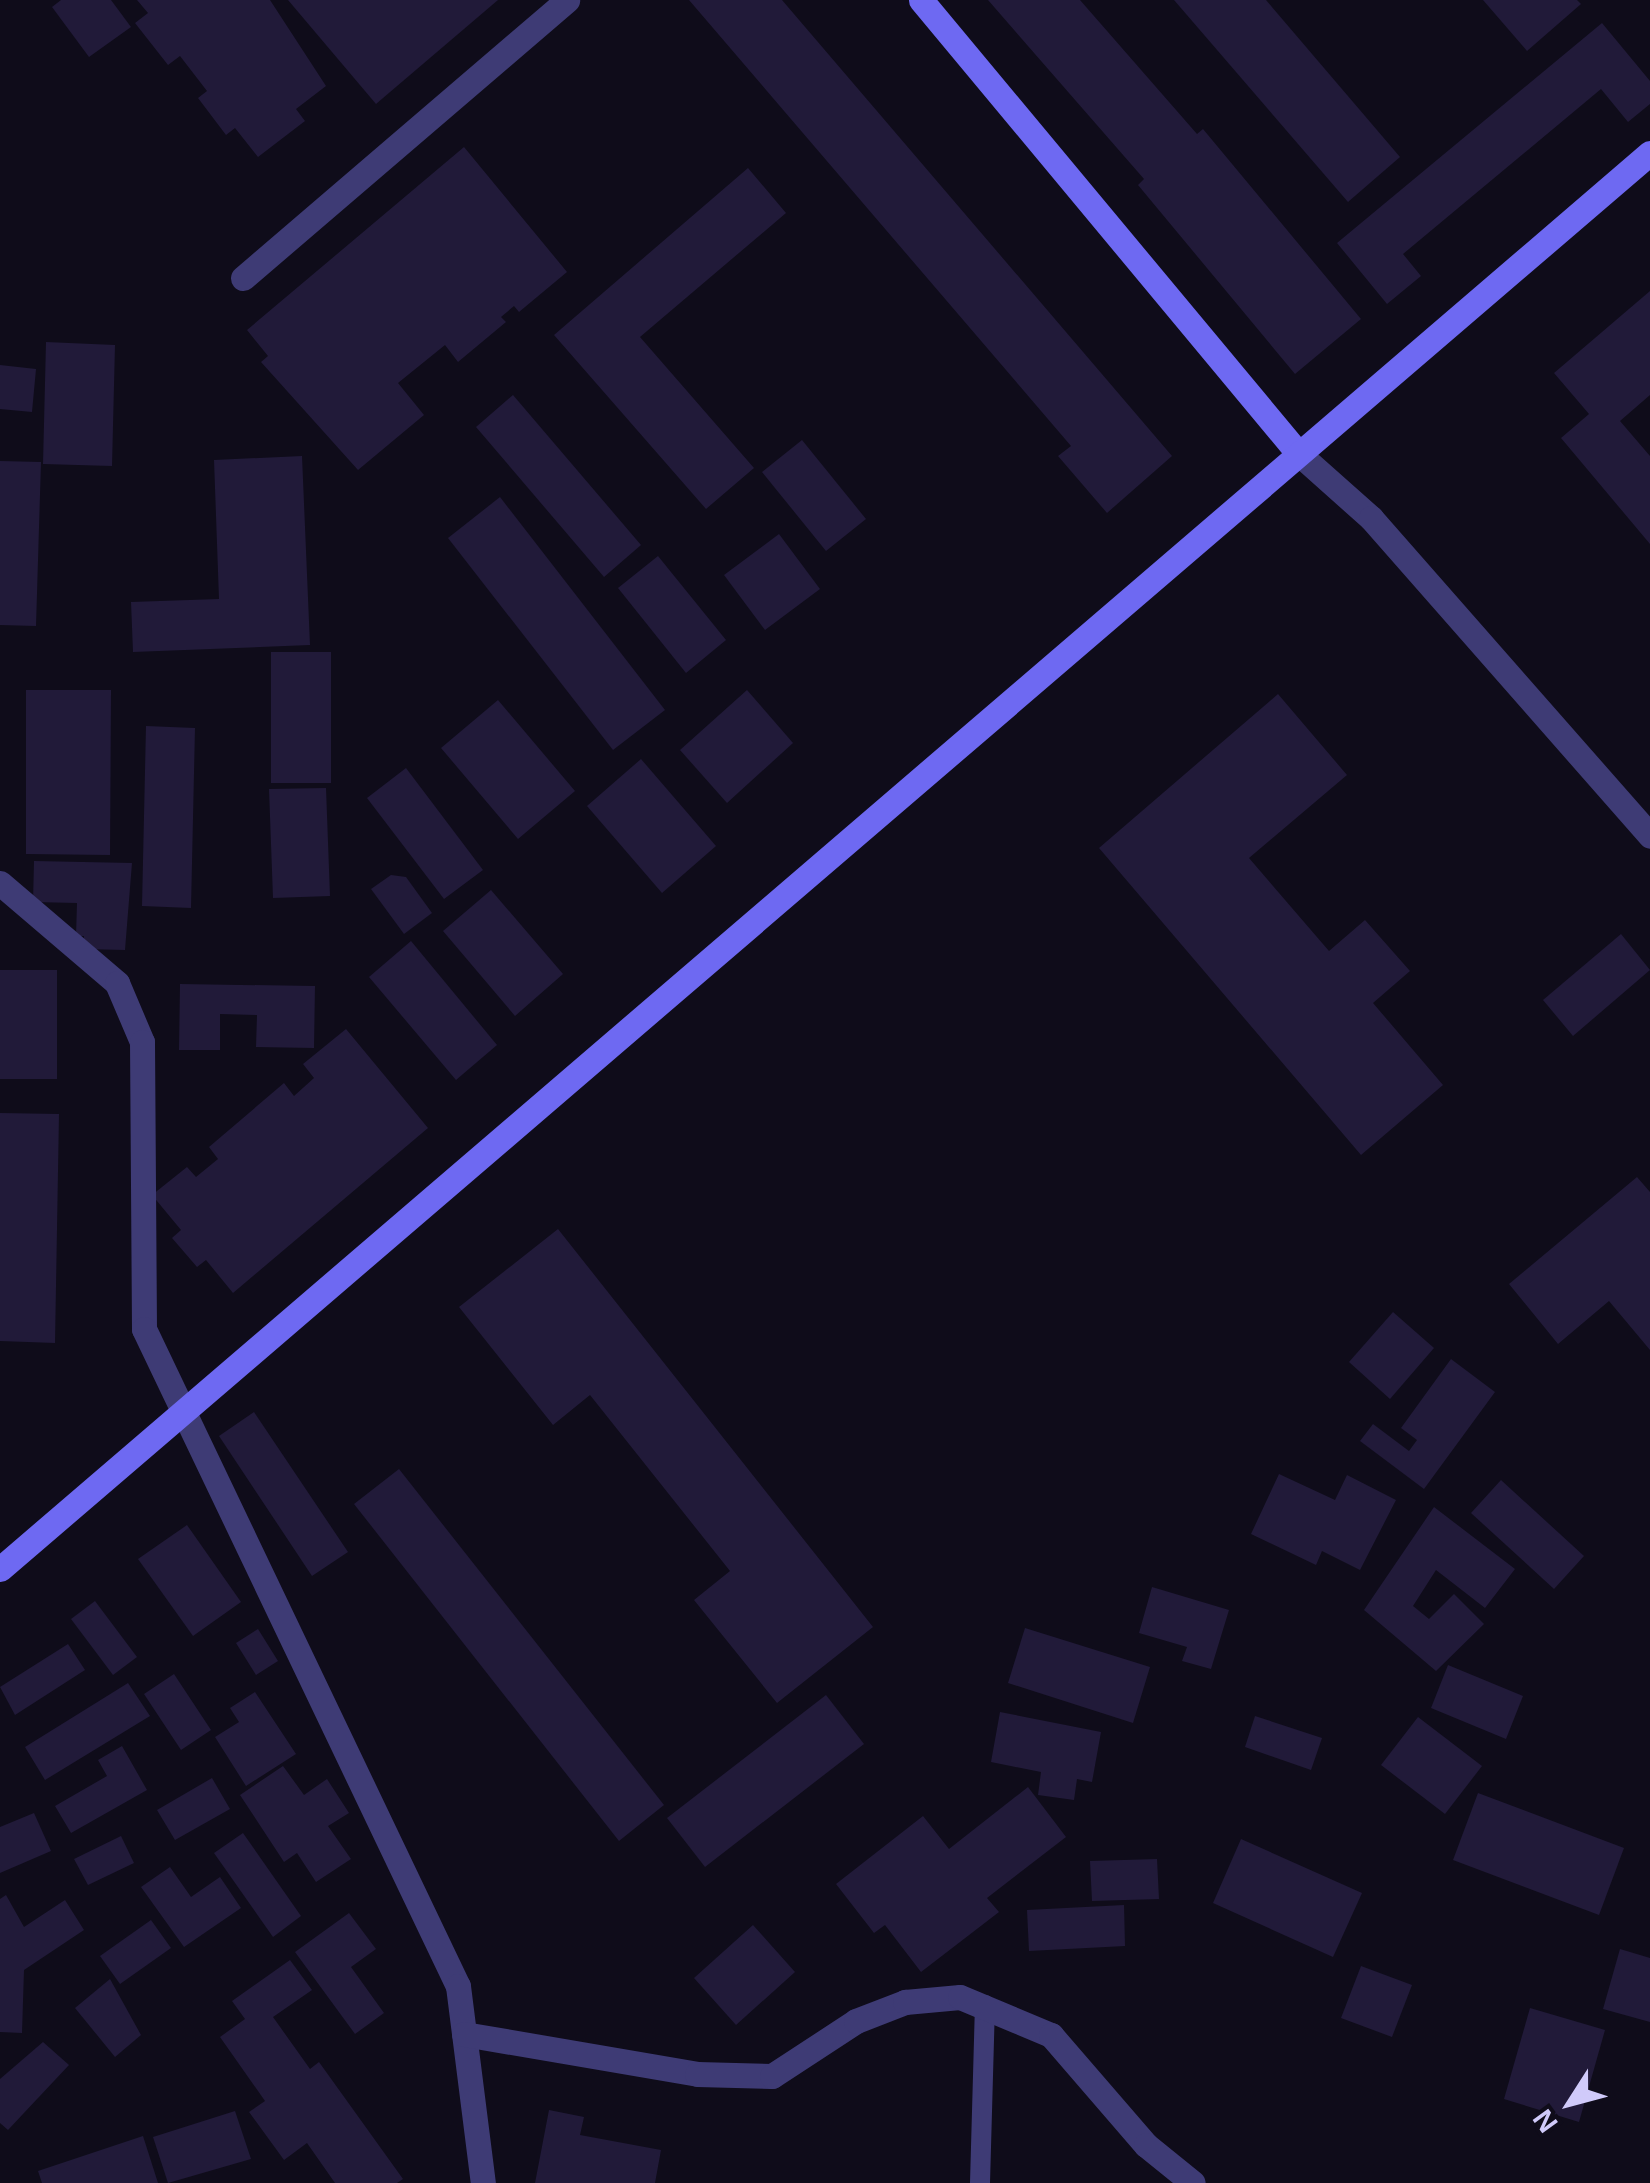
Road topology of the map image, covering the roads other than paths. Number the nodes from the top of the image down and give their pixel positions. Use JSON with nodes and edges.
{"nodes":[{"id":1,"x":567,"y":0,"type":"edge"},
{"id":2,"x":921,"y":0,"type":"edge"},
{"id":3,"x":1650,"y":153,"type":"edge"},
{"id":4,"x":243,"y":278,"type":"dead end"},
{"id":5,"x":1298,"y":453,"type":"junction"},
{"id":6,"x":1650,"y":836,"type":"edge"},
{"id":7,"x":0,"y":883,"type":"edge"},
{"id":8,"x":179,"y":1414,"type":"junction"},
{"id":9,"x":0,"y":1569,"type":"edge"},
{"id":10,"x":986,"y":2005,"type":"junction"},
{"id":11,"x":464,"y":2034,"type":"junction"},
{"id":12,"x":483,"y":2183,"type":"edge"},
{"id":13,"x":980,"y":2183,"type":"edge"},
{"id":14,"x":1194,"y":2183,"type":"edge"}],
"edges":[{"from":1,"to":4,"type":"street"},
{"from":2,"to":5,"type":"main road"},
{"from":3,"to":5,"type":"main road"},
{"from":5,"to":6,"type":"street"},
{"from":5,"to":8,"type":"main road"},
{"from":7,"to":8,"type":"street"},
{"from":8,"to":9,"type":"main road"},
{"from":8,"to":11,"type":"street"},
{"from":10,"to":11,"type":"street"},
{"from":10,"to":13,"type":"lane"},
{"from":10,"to":14,"type":"street"},
{"from":11,"to":12,"type":"street"}]}
